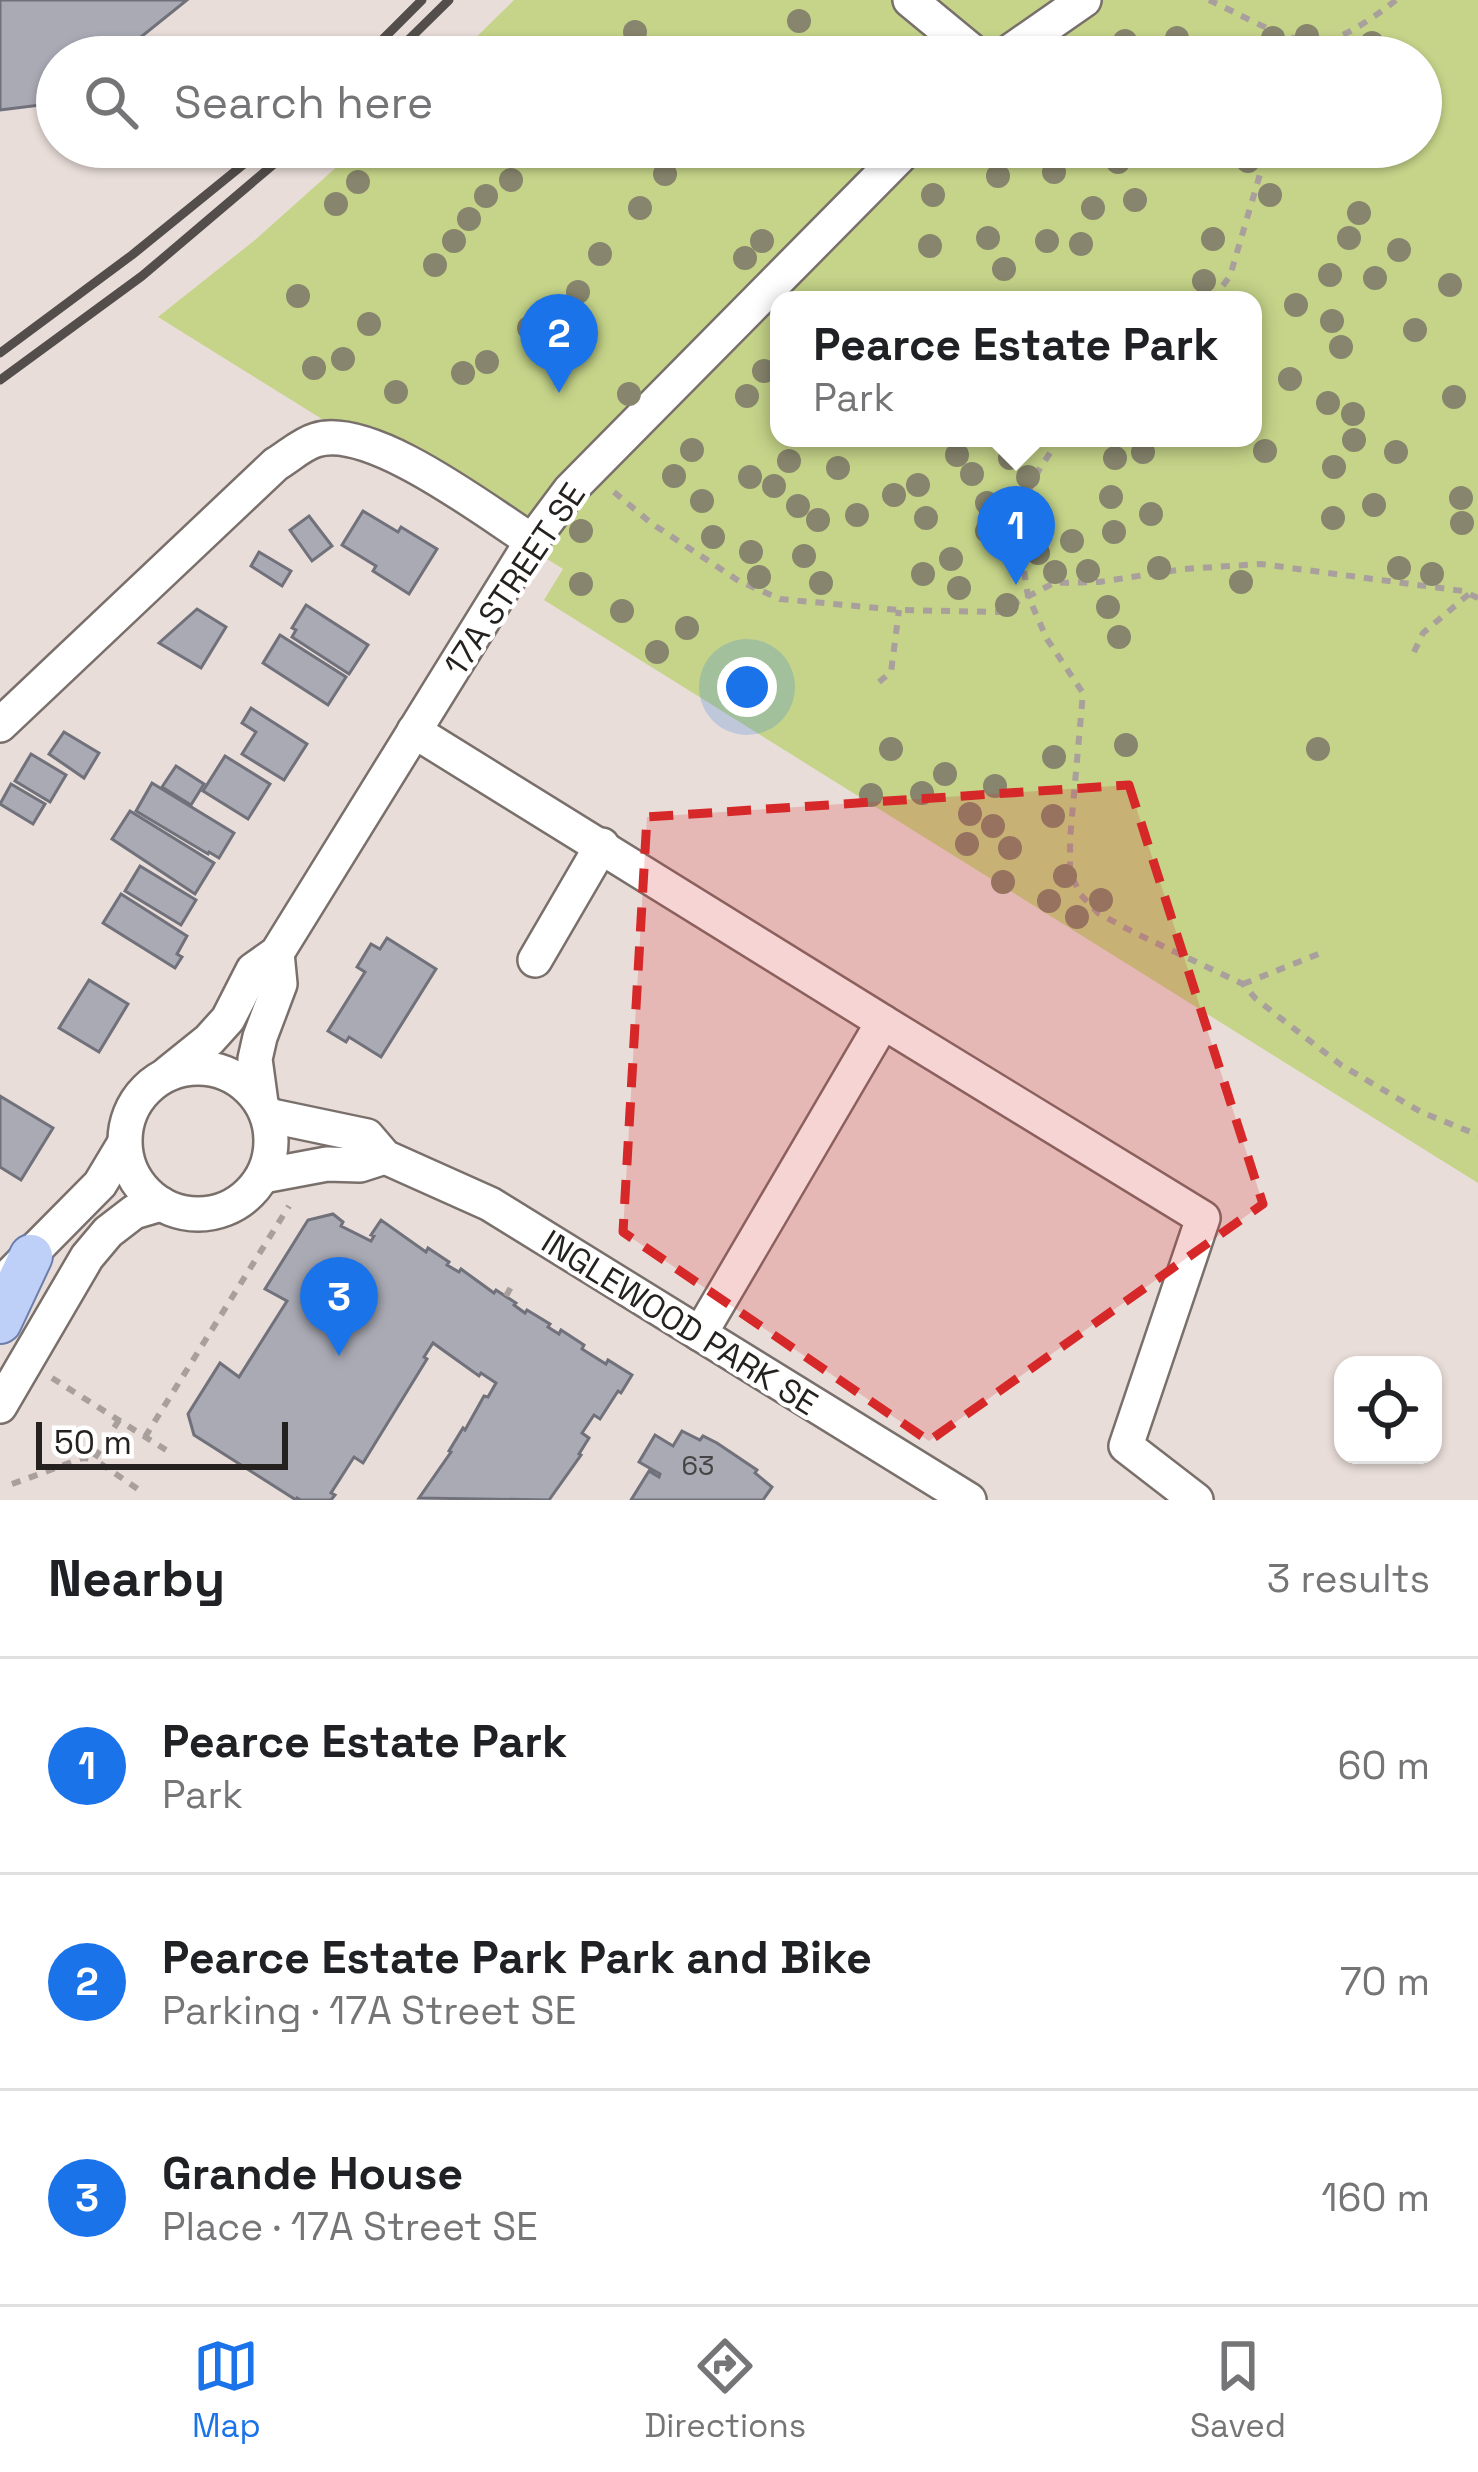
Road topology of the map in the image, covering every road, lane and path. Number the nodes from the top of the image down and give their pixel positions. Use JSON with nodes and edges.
{"nodes":[{"id":1,"x":910,"y":0,"type":"edge"},
{"id":2,"x":1084,"y":0,"type":"edge"},
{"id":3,"x":1209,"y":0,"type":"edge"},
{"id":4,"x":1396,"y":0,"type":"edge"},
{"id":5,"x":954,"y":36,"type":"edge"},
{"id":6,"x":1032,"y":36,"type":"edge"},
{"id":7,"x":1293,"y":36,"type":"edge"},
{"id":8,"x":1335,"y":36,"type":"edge"},
{"id":9,"x":887,"y":168,"type":"edge"},
{"id":10,"x":1262,"y":168,"type":"edge"},
{"id":11,"x":1219,"y":291,"type":"edge"},
{"id":12,"x":1054,"y":447,"type":"edge"},
{"id":13,"x":587,"y":470,"type":"junction"},
{"id":14,"x":532,"y":541,"type":"junction"},
{"id":15,"x":1469,"y":594,"type":"junction"},
{"id":16,"x":1028,"y":596,"type":"junction"},
{"id":17,"x":1478,"y":598,"type":"edge"},
{"id":18,"x":899,"y":610,"type":"junction"},
{"id":19,"x":1414,"y":652,"type":"dead end"},
{"id":20,"x":879,"y":682,"type":"dead end"},
{"id":21,"x":0,"y":725,"type":"edge"},
{"id":22,"x":415,"y":731,"type":"junction"},
{"id":23,"x":602,"y":845,"type":"junction"},
{"id":24,"x":1326,"y":951,"type":"dead end"},
{"id":25,"x":277,"y":953,"type":"junction"},
{"id":26,"x":536,"y":960,"type":"dead end"},
{"id":27,"x":1243,"y":984,"type":"junction"},
{"id":28,"x":883,"y":1022,"type":"junction"},
{"id":29,"x":167,"y":1073,"type":"junction"},
{"id":30,"x":264,"y":1109,"type":"junction"},
{"id":31,"x":1478,"y":1135,"type":"edge"},
{"id":32,"x":124,"y":1144,"type":"junction"},
{"id":33,"x":386,"y":1157,"type":"junction"},
{"id":34,"x":262,"y":1176,"type":"junction"},
{"id":35,"x":293,"y":1201,"type":"dead end"},
{"id":36,"x":160,"y":1204,"type":"junction"},
{"id":37,"x":15,"y":1271,"type":"edge"},
{"id":38,"x":511,"y":1287,"type":"dead end"},
{"id":39,"x":506,"y":1297,"type":"dead end"},
{"id":40,"x":0,"y":1322,"type":"edge"},
{"id":41,"x":700,"y":1334,"type":"junction"},
{"id":42,"x":49,"y":1376,"type":"dead end"},
{"id":43,"x":0,"y":1406,"type":"edge"},
{"id":44,"x":119,"y":1420,"type":"junction"},
{"id":45,"x":145,"y":1437,"type":"junction"},
{"id":46,"x":166,"y":1450,"type":"dead end"},
{"id":47,"x":94,"y":1459,"type":"junction"},
{"id":48,"x":12,"y":1484,"type":"dead end"},
{"id":49,"x":142,"y":1492,"type":"dead end"},
{"id":50,"x":968,"y":1500,"type":"edge"},
{"id":51,"x":1196,"y":1500,"type":"edge"}],
"edges":[{"from":1,"to":5,"type":"street"},
{"from":2,"to":6,"type":"street"},
{"from":3,"to":7,"type":"path"},
{"from":4,"to":8,"type":"path"},
{"from":9,"to":13,"type":"street","name":"17A STREET SE"},
{"from":10,"to":11,"type":"path"},
{"from":12,"to":16,"type":"path"},
{"from":13,"to":14,"type":"street","name":"17A STREET SE"},
{"from":13,"to":18,"type":"path"},
{"from":14,"to":21,"type":"street"},
{"from":14,"to":22,"type":"street","name":"17A STREET SE"},
{"from":15,"to":16,"type":"path"},
{"from":15,"to":17,"type":"path"},
{"from":15,"to":19,"type":"path"},
{"from":16,"to":18,"type":"path"},
{"from":16,"to":27,"type":"path"},
{"from":18,"to":20,"type":"path"},
{"from":22,"to":23,"type":"street"},
{"from":22,"to":25,"type":"street","name":"17A STREET SE"},
{"from":23,"to":26,"type":"street"},
{"from":23,"to":28,"type":"street"},
{"from":24,"to":27,"type":"path"},
{"from":25,"to":29,"type":"street","name":"17A STREET SE"},
{"from":25,"to":30,"type":"street","name":"17A STREET SE"},
{"from":27,"to":31,"type":"path"},
{"from":28,"to":41,"type":"street"},
{"from":28,"to":51,"type":"street"},
{"from":29,"to":30,"type":"street"},
{"from":29,"to":32,"type":"street"},
{"from":30,"to":33,"type":"street","name":"INGLEWOOD PARK SE"},
{"from":30,"to":34,"type":"street"},
{"from":32,"to":36,"type":"street"},
{"from":32,"to":37,"type":"street"},
{"from":33,"to":34,"type":"street"},
{"from":33,"to":41,"type":"street","name":"INGLEWOOD PARK SE"},
{"from":34,"to":36,"type":"street"},
{"from":35,"to":45,"type":"path"},
{"from":36,"to":43,"type":"street"},
{"from":37,"to":40,"type":"main road"},
{"from":38,"to":39,"type":"path"},
{"from":41,"to":50,"type":"street","name":"INGLEWOOD PARK SE"},
{"from":42,"to":44,"type":"path"},
{"from":44,"to":45,"type":"path"},
{"from":44,"to":47,"type":"path"},
{"from":45,"to":46,"type":"path"},
{"from":47,"to":48,"type":"path"},
{"from":47,"to":49,"type":"path"}]}
